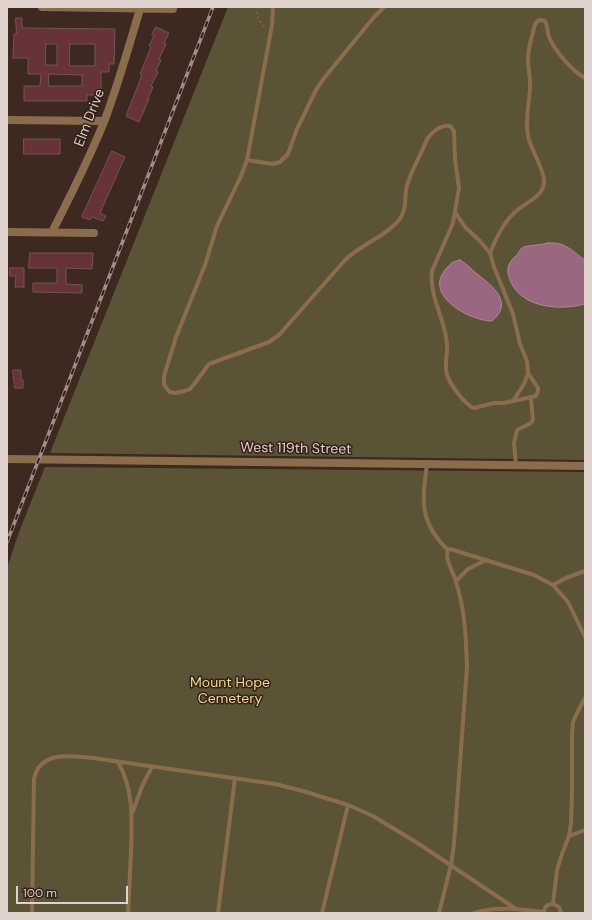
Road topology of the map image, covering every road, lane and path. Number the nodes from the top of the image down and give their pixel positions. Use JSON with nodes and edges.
{"nodes":[{"id":1,"x":42,"y":7,"type":"edge"},
{"id":2,"x":259,"y":7,"type":"edge"},
{"id":3,"x":273,"y":7,"type":"edge"},
{"id":4,"x":384,"y":7,"type":"edge"},
{"id":5,"x":173,"y":8,"type":"edge"},
{"id":6,"x":140,"y":9,"type":"junction"},
{"id":7,"x":270,"y":38,"type":"junction"},
{"id":8,"x":585,"y":78,"type":"edge"},
{"id":9,"x":7,"y":120,"type":"edge"},
{"id":10,"x":104,"y":121,"type":"junction"},
{"id":11,"x":247,"y":160,"type":"junction"},
{"id":12,"x":455,"y":212,"type":"junction"},
{"id":13,"x":7,"y":232,"type":"edge"},
{"id":14,"x":52,"y":232,"type":"junction"},
{"id":15,"x":94,"y":233,"type":"dead end"},
{"id":16,"x":490,"y":253,"type":"junction"},
{"id":17,"x":528,"y":373,"type":"junction"},
{"id":18,"x":531,"y":398,"type":"junction"},
{"id":19,"x":513,"y":401,"type":"junction"},
{"id":20,"x":7,"y":459,"type":"edge"},
{"id":21,"x":427,"y":464,"type":"junction"},
{"id":22,"x":516,"y":465,"type":"junction"},
{"id":23,"x":585,"y":466,"type":"edge"},
{"id":24,"x":448,"y":550,"type":"junction"},
{"id":25,"x":487,"y":560,"type":"junction"},
{"id":26,"x":585,"y":571,"type":"edge"},
{"id":27,"x":456,"y":581,"type":"junction"},
{"id":28,"x":553,"y":585,"type":"junction"},
{"id":29,"x":585,"y":637,"type":"edge"},
{"id":30,"x":585,"y":698,"type":"edge"},
{"id":31,"x":118,"y":762,"type":"junction"},
{"id":32,"x":152,"y":767,"type":"junction"},
{"id":33,"x":235,"y":778,"type":"junction"},
{"id":34,"x":348,"y":805,"type":"junction"},
{"id":35,"x":133,"y":814,"type":"junction"},
{"id":36,"x":585,"y":830,"type":"edge"},
{"id":37,"x":569,"y":836,"type":"junction"},
{"id":38,"x":451,"y":865,"type":"junction"},
{"id":39,"x":553,"y":904,"type":"junction"},
{"id":40,"x":516,"y":909,"type":"junction"},
{"id":41,"x":544,"y":912,"type":"edge"},
{"id":42,"x":32,"y":913,"type":"edge"},
{"id":43,"x":128,"y":913,"type":"edge"},
{"id":44,"x":218,"y":913,"type":"edge"},
{"id":45,"x":322,"y":913,"type":"edge"},
{"id":46,"x":439,"y":913,"type":"edge"},
{"id":47,"x":474,"y":913,"type":"edge"},
{"id":48,"x":561,"y":913,"type":"edge"}],
"edges":[{"from":1,"to":6,"type":"street"},
{"from":2,"to":7,"type":"path"},
{"from":3,"to":7,"type":"lane"},
{"from":4,"to":11,"type":"lane"},
{"from":5,"to":6,"type":"street"},
{"from":6,"to":10,"type":"street","name":"Elm Drive"},
{"from":7,"to":11,"type":"lane"},
{"from":8,"to":16,"type":"lane"},
{"from":9,"to":10,"type":"street"},
{"from":10,"to":14,"type":"street","name":"Elm Drive"},
{"from":11,"to":12,"type":"lane"},
{"from":12,"to":16,"type":"lane"},
{"from":12,"to":19,"type":"lane"},
{"from":13,"to":14,"type":"street"},
{"from":14,"to":15,"type":"street"},
{"from":16,"to":17,"type":"lane"},
{"from":17,"to":18,"type":"lane"},
{"from":17,"to":19,"type":"lane"},
{"from":18,"to":19,"type":"lane"},
{"from":18,"to":22,"type":"lane"},
{"from":20,"to":21,"type":"street","name":"West 119th Street"},
{"from":21,"to":22,"type":"street","name":"West 119th Street"},
{"from":21,"to":24,"type":"lane"},
{"from":22,"to":23,"type":"street","name":"West 119th Street"},
{"from":24,"to":25,"type":"lane"},
{"from":24,"to":27,"type":"lane"},
{"from":25,"to":27,"type":"lane"},
{"from":25,"to":28,"type":"lane"},
{"from":26,"to":28,"type":"lane"},
{"from":27,"to":38,"type":"lane"},
{"from":28,"to":29,"type":"lane"},
{"from":30,"to":37,"type":"lane"},
{"from":31,"to":32,"type":"lane"},
{"from":31,"to":35,"type":"lane"},
{"from":31,"to":42,"type":"lane"},
{"from":32,"to":33,"type":"lane"},
{"from":32,"to":35,"type":"lane"},
{"from":33,"to":34,"type":"lane"},
{"from":33,"to":44,"type":"lane"},
{"from":34,"to":38,"type":"lane"},
{"from":34,"to":45,"type":"lane"},
{"from":35,"to":43,"type":"lane"},
{"from":36,"to":37,"type":"lane"},
{"from":37,"to":39,"type":"lane"},
{"from":38,"to":40,"type":"lane"},
{"from":38,"to":46,"type":"lane"},
{"from":39,"to":41,"type":"lane"},
{"from":39,"to":48,"type":"lane"},
{"from":40,"to":41,"type":"lane"},
{"from":40,"to":47,"type":"lane"}]}
